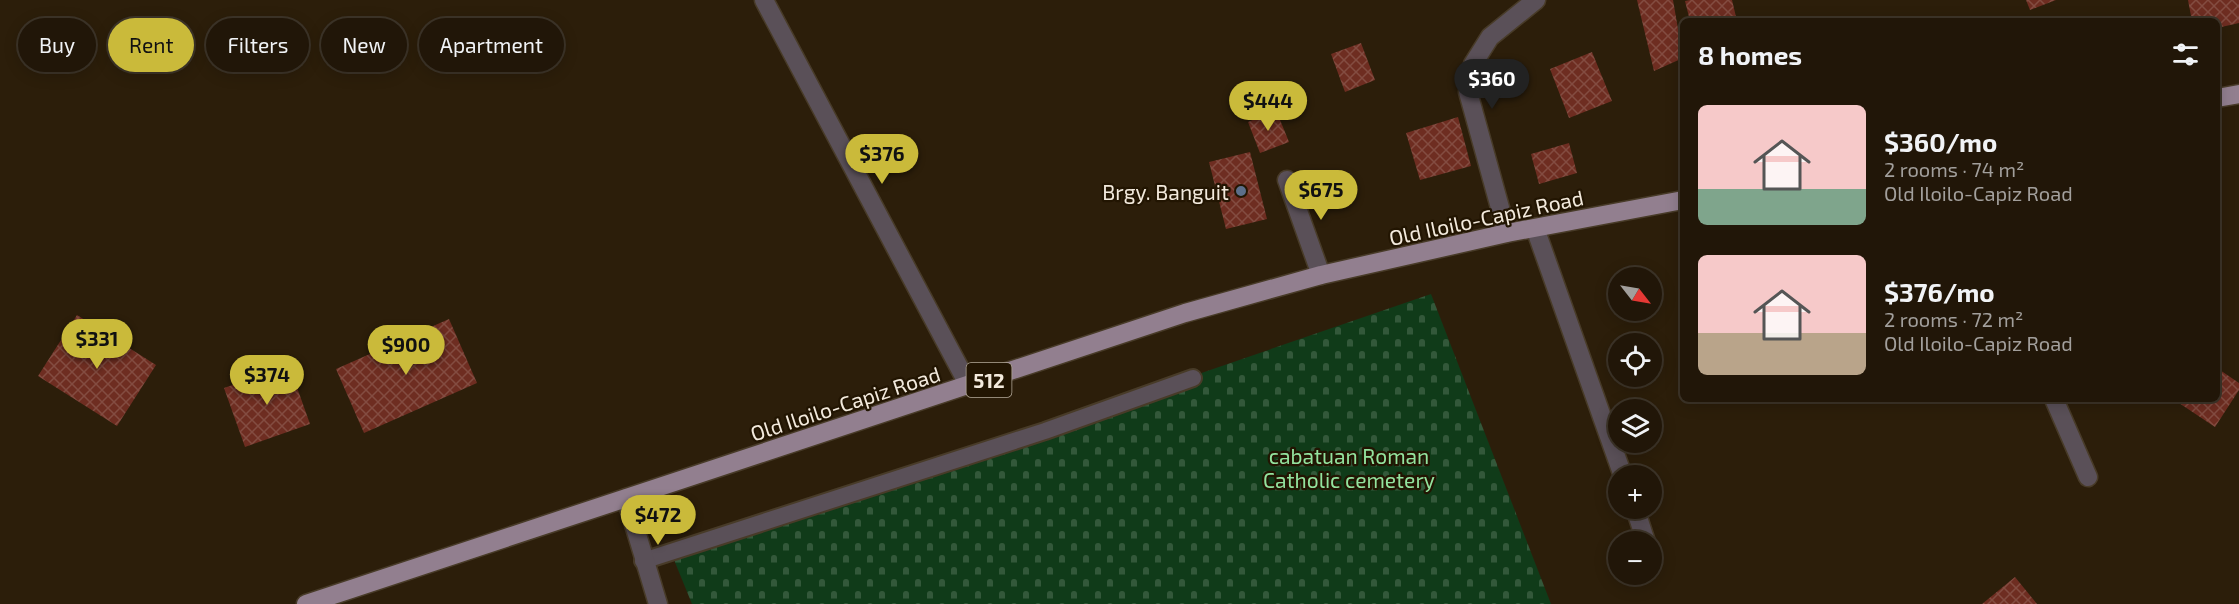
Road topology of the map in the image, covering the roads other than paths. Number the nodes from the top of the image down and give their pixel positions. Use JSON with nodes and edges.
{"nodes":[{"id":1,"x":764,"y":0,"type":"edge"},
{"id":2,"x":1536,"y":0,"type":"edge"},
{"id":3,"x":2239,"y":94,"type":"edge"},
{"id":4,"x":2220,"y":97,"type":"edge"},
{"id":5,"x":1287,"y":180,"type":"dead end"},
{"id":6,"x":1680,"y":201,"type":"edge"},
{"id":7,"x":1535,"y":228,"type":"junction"},
{"id":8,"x":1508,"y":233,"type":"junction"},
{"id":9,"x":1321,"y":275,"type":"junction"},
{"id":10,"x":1193,"y":378,"type":"dead end"},
{"id":11,"x":969,"y":386,"type":"junction"},
{"id":12,"x":2055,"y":402,"type":"edge"},
{"id":13,"x":1619,"y":465,"type":"edge"},
{"id":14,"x":2088,"y":477,"type":"dead end"},
{"id":15,"x":626,"y":498,"type":"junction"},
{"id":16,"x":643,"y":561,"type":"junction"},
{"id":17,"x":306,"y":604,"type":"edge"},
{"id":18,"x":658,"y":604,"type":"edge"}],
"edges":[{"from":1,"to":11,"type":"street"},
{"from":2,"to":8,"type":"street"},
{"from":3,"to":4,"type":"main road"},
{"from":5,"to":9,"type":"street"},
{"from":6,"to":7,"type":"main road","name":"Old Iloilo-Capiz Road","number":"512"},
{"from":7,"to":8,"type":"main road","name":"Old Iloilo-Capiz Road","number":"512"},
{"from":7,"to":13,"type":"street"},
{"from":8,"to":9,"type":"main road","name":"Old Iloilo-Capiz Road","number":"512"},
{"from":9,"to":11,"type":"main road","name":"Old Iloilo-Capiz Road","number":"512"},
{"from":10,"to":16,"type":"lane"},
{"from":11,"to":15,"type":"main road","name":"Old Iloilo-Capiz Road","number":"512"},
{"from":12,"to":14,"type":"street"},
{"from":15,"to":16,"type":"street"},
{"from":15,"to":17,"type":"main road","name":"Old Iloilo-Capiz Road","number":"512"},
{"from":16,"to":18,"type":"street"}]}
